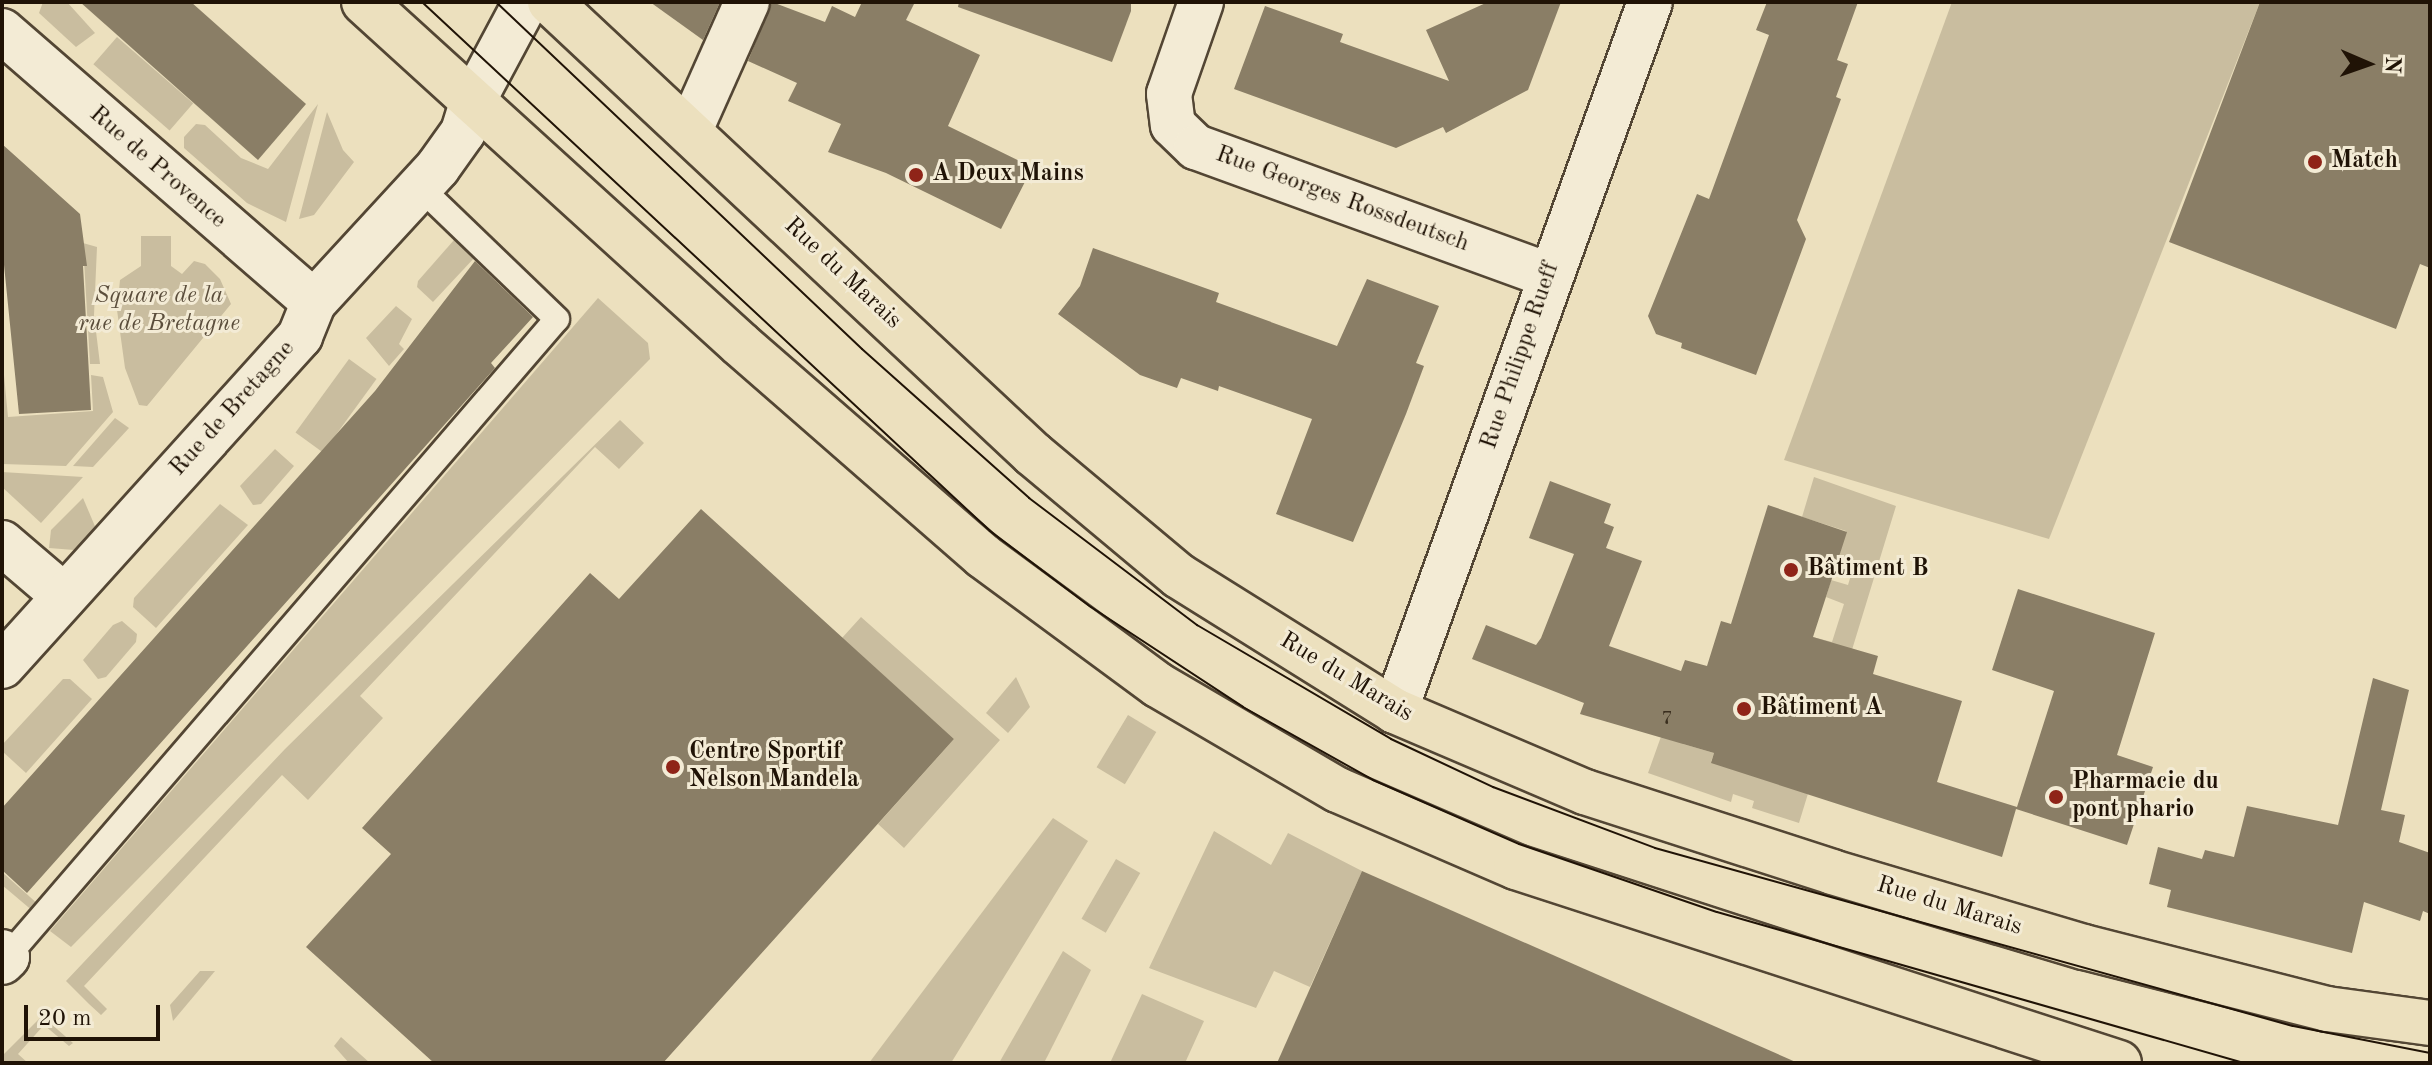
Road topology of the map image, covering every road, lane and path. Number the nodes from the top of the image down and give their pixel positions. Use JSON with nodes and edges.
{"nodes":[{"id":1,"x":364,"y":2,"type":"edge"},
{"id":2,"x":526,"y":2,"type":"edge"},
{"id":3,"x":550,"y":2,"type":"edge"},
{"id":4,"x":747,"y":2,"type":"edge"},
{"id":5,"x":1201,"y":2,"type":"edge"},
{"id":6,"x":1650,"y":2,"type":"edge"},
{"id":7,"x":2,"y":31,"type":"edge"},
{"id":8,"x":472,"y":103,"type":"junction"},
{"id":9,"x":690,"y":130,"type":"junction"},
{"id":10,"x":419,"y":186,"type":"junction"},
{"id":11,"x":1548,"y":275,"type":"junction"},
{"id":12,"x":314,"y":302,"type":"junction"},
{"id":13,"x":2,"y":543,"type":"edge"},
{"id":14,"x":64,"y":596,"type":"junction"},
{"id":15,"x":2,"y":666,"type":"edge"},
{"id":16,"x":1395,"y":711,"type":"junction"},
{"id":17,"x":4,"y":957,"type":"edge"},
{"id":18,"x":2430,"y":1023,"type":"edge"},
{"id":19,"x":2105,"y":1060,"type":"edge"}],
"edges":[{"from":1,"to":8,"type":"main road"},
{"from":2,"to":8,"type":"street","name":"Rue de Bretagne"},
{"from":3,"to":9,"type":"main road","name":"Rue du Marais"},
{"from":4,"to":9,"type":"street"},
{"from":5,"to":11,"type":"street","name":"Rue Georges Rossdeutsch"},
{"from":6,"to":11,"type":"street","name":"Rue Philippe Rueff"},
{"from":7,"to":12,"type":"street","name":"Rue de Provence"},
{"from":8,"to":10,"type":"street","name":"Rue de Bretagne"},
{"from":8,"to":19,"type":"main road"},
{"from":9,"to":16,"type":"main road","name":"Rue du Marais"},
{"from":10,"to":12,"type":"street","name":"Rue de Bretagne"},
{"from":10,"to":17,"type":"lane"},
{"from":11,"to":16,"type":"street","name":"Rue Philippe Rueff"},
{"from":12,"to":14,"type":"street","name":"Rue de Bretagne"},
{"from":13,"to":14,"type":"street"},
{"from":14,"to":15,"type":"street","name":"Rue de Bretagne"},
{"from":16,"to":18,"type":"main road","name":"Rue du Marais"}]}
